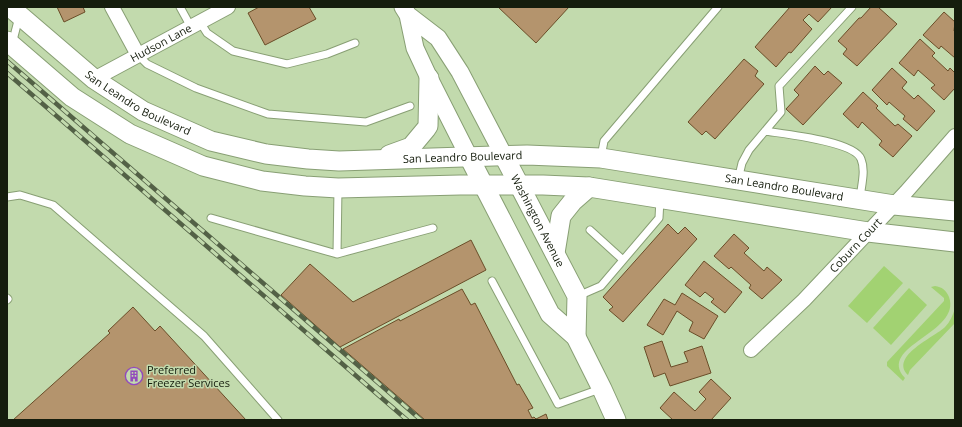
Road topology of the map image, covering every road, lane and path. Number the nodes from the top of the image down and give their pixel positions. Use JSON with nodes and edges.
{"nodes":[{"id":1,"x":112,"y":7,"type":"edge"},
{"id":2,"x":180,"y":7,"type":"edge"},
{"id":3,"x":228,"y":7,"type":"edge"},
{"id":4,"x":718,"y":7,"type":"edge"},
{"id":5,"x":852,"y":7,"type":"edge"},
{"id":6,"x":406,"y":11,"type":"edge"},
{"id":7,"x":14,"y":14,"type":"edge"},
{"id":8,"x":196,"y":25,"type":"junction"},
{"id":9,"x":355,"y":43,"type":"dead end"},
{"id":10,"x":9,"y":46,"type":"edge"},
{"id":11,"x":138,"y":55,"type":"junction"},
{"id":12,"x":429,"y":78,"type":"junction"},
{"id":13,"x":94,"y":79,"type":"junction"},
{"id":14,"x":410,"y":106,"type":"dead end"},
{"id":15,"x":764,"y":131,"type":"junction"},
{"id":16,"x":955,"y":136,"type":"edge"},
{"id":17,"x":504,"y":156,"type":"junction"},
{"id":18,"x":469,"y":157,"type":"junction"},
{"id":19,"x":601,"y":158,"type":"junction"},
{"id":20,"x":377,"y":160,"type":"junction"},
{"id":21,"x":738,"y":180,"type":"junction"},
{"id":22,"x":518,"y":185,"type":"junction"},
{"id":23,"x":484,"y":186,"type":"junction"},
{"id":24,"x":589,"y":187,"type":"junction"},
{"id":25,"x":338,"y":188,"type":"junction"},
{"id":26,"x":7,"y":197,"type":"edge"},
{"id":27,"x":660,"y":199,"type":"junction"},
{"id":28,"x":860,"y":199,"type":"junction"},
{"id":29,"x":894,"y":205,"type":"junction"},
{"id":30,"x":955,"y":211,"type":"edge"},
{"id":31,"x":211,"y":218,"type":"dead end"},
{"id":32,"x":433,"y":228,"type":"dead end"},
{"id":33,"x":590,"y":230,"type":"dead end"},
{"id":34,"x":868,"y":232,"type":"junction"},
{"id":35,"x":955,"y":242,"type":"edge"},
{"id":36,"x":555,"y":253,"type":"junction"},
{"id":37,"x":337,"y":254,"type":"junction"},
{"id":38,"x":623,"y":260,"type":"junction"},
{"id":39,"x":492,"y":281,"type":"dead end"},
{"id":40,"x":577,"y":296,"type":"junction"},
{"id":41,"x":576,"y":337,"type":"junction"},
{"id":42,"x":751,"y":350,"type":"dead end"},
{"id":43,"x":602,"y":389,"type":"junction"},
{"id":44,"x":278,"y":420,"type":"edge"},
{"id":45,"x":616,"y":420,"type":"edge"}],
"edges":[{"from":1,"to":11,"type":"street"},
{"from":2,"to":8,"type":"lane"},
{"from":3,"to":8,"type":"street","name":"Hudson Lane"},
{"from":4,"to":19,"type":"lane"},
{"from":5,"to":15,"type":"lane"},
{"from":6,"to":12,"type":"street","name":"Washington Avenue"},
{"from":6,"to":17,"type":"street","name":"Washington Avenue"},
{"from":7,"to":10,"type":"lane"},
{"from":7,"to":13,"type":"main road","name":"San Leandro Boulevard"},
{"from":8,"to":9,"type":"lane"},
{"from":8,"to":11,"type":"street","name":"Hudson Lane"},
{"from":10,"to":25,"type":"main road"},
{"from":11,"to":13,"type":"street","name":"Hudson Lane"},
{"from":11,"to":14,"type":"lane"},
{"from":12,"to":18,"type":"street","name":"Washington Avenue"},
{"from":12,"to":20,"type":"main road"},
{"from":13,"to":20,"type":"main road","name":"San Leandro Boulevard"},
{"from":15,"to":21,"type":"lane"},
{"from":15,"to":28,"type":"lane"},
{"from":16,"to":29,"type":"street","name":"Coburn Court"},
{"from":17,"to":18,"type":"main road","name":"San Leandro Boulevard"},
{"from":17,"to":19,"type":"main road","name":"San Leandro Boulevard"},
{"from":17,"to":22,"type":"main road","name":"Washington Avenue"},
{"from":18,"to":20,"type":"main road","name":"San Leandro Boulevard"},
{"from":18,"to":23,"type":"main road","name":"Washington Avenue"},
{"from":19,"to":21,"type":"main road","name":"San Leandro Boulevard"},
{"from":21,"to":28,"type":"main road","name":"San Leandro Boulevard"},
{"from":22,"to":23,"type":"main road"},
{"from":22,"to":24,"type":"main road"},
{"from":22,"to":36,"type":"main road","name":"Washington Avenue"},
{"from":23,"to":25,"type":"main road"},
{"from":23,"to":41,"type":"main road","name":"Washington Avenue"},
{"from":24,"to":27,"type":"main road"},
{"from":24,"to":36,"type":"main road"},
{"from":25,"to":37,"type":"lane"},
{"from":26,"to":44,"type":"lane"},
{"from":27,"to":34,"type":"main road"},
{"from":27,"to":38,"type":"lane"},
{"from":28,"to":29,"type":"main road","name":"San Leandro Boulevard"},
{"from":29,"to":30,"type":"main road","name":"San Leandro Boulevard"},
{"from":29,"to":34,"type":"street","name":"Coburn Court"},
{"from":31,"to":37,"type":"lane"},
{"from":32,"to":37,"type":"lane"},
{"from":33,"to":38,"type":"lane"},
{"from":34,"to":35,"type":"main road"},
{"from":34,"to":42,"type":"street","name":"Coburn Court"},
{"from":36,"to":40,"type":"main road","name":"Washington Avenue"},
{"from":38,"to":40,"type":"lane"},
{"from":39,"to":43,"type":"lane"},
{"from":40,"to":41,"type":"main road","name":"Washington Avenue"},
{"from":41,"to":43,"type":"main road","name":"Washington Avenue"},
{"from":43,"to":45,"type":"main road","name":"Washington Avenue"}]}
